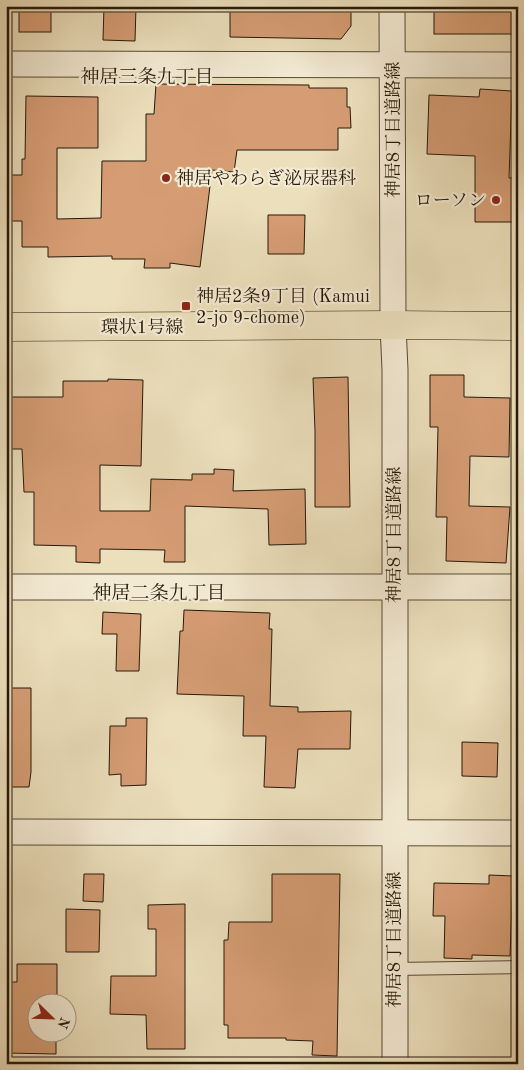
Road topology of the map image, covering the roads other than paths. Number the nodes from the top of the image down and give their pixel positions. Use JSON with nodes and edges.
{"nodes":[{"id":1,"x":392,"y":6,"type":"edge"},
{"id":2,"x":6,"y":64,"type":"edge"},
{"id":3,"x":518,"y":65,"type":"edge"},
{"id":4,"x":392,"y":66,"type":"junction"},
{"id":5,"x":393,"y":325,"type":"junction"},
{"id":6,"x":518,"y":326,"type":"edge"},
{"id":7,"x":6,"y":327,"type":"edge"},
{"id":8,"x":518,"y":586,"type":"edge"},
{"id":9,"x":6,"y":587,"type":"edge"},
{"id":10,"x":393,"y":587,"type":"junction"},
{"id":11,"x":6,"y":832,"type":"edge"},
{"id":12,"x":518,"y":832,"type":"edge"},
{"id":13,"x":394,"y":833,"type":"junction"},
{"id":14,"x":518,"y":967,"type":"edge"},
{"id":15,"x":394,"y":969,"type":"junction"},
{"id":16,"x":395,"y":1064,"type":"edge"}],
"edges":[{"from":1,"to":4,"type":"street","name":"神居8丁目道路線"},
{"from":2,"to":4,"type":"street"},
{"from":3,"to":4,"type":"street"},
{"from":4,"to":5,"type":"street","name":"神居8丁目道路線"},
{"from":5,"to":6,"type":"main road","name":"環状1号線"},
{"from":5,"to":7,"type":"main road","name":"環状1号線"},
{"from":5,"to":10,"type":"street","name":"神居8丁目道路線"},
{"from":8,"to":10,"type":"street"},
{"from":9,"to":10,"type":"street"},
{"from":10,"to":13,"type":"street","name":"神居8丁目道路線"},
{"from":11,"to":13,"type":"street"},
{"from":12,"to":13,"type":"street"},
{"from":13,"to":15,"type":"street","name":"神居8丁目道路線"},
{"from":14,"to":15,"type":"lane"},
{"from":15,"to":16,"type":"street","name":"神居8丁目道路線"}]}
